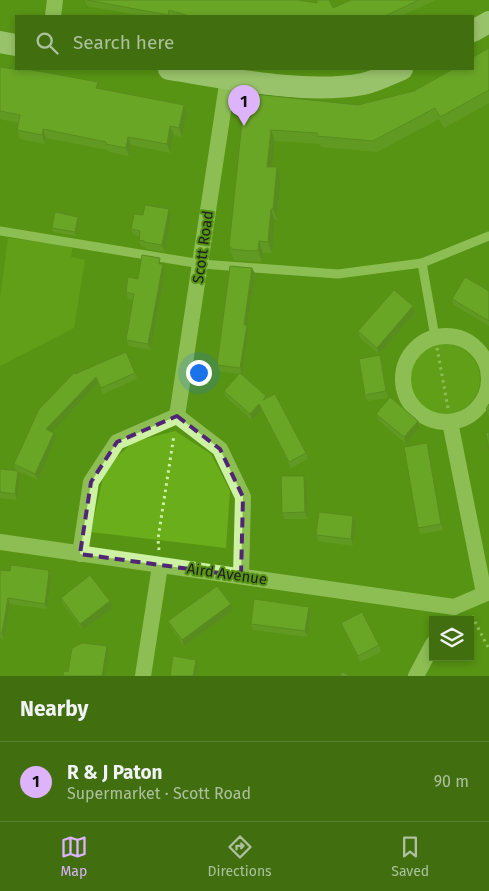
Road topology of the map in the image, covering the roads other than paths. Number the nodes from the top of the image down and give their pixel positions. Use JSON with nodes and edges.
{"nodes":[{"id":1,"x":55,"y":0,"type":"edge"},
{"id":2,"x":53,"y":15,"type":"edge"},
{"id":3,"x":489,"y":22,"type":"edge"},
{"id":4,"x":474,"y":30,"type":"edge"},
{"id":5,"x":0,"y":42,"type":"edge"},
{"id":6,"x":15,"y":45,"type":"edge"},
{"id":7,"x":176,"y":70,"type":"edge"},
{"id":8,"x":399,"y":70,"type":"edge"},
{"id":9,"x":228,"y":78,"type":"junction"},
{"id":10,"x":0,"y":231,"type":"edge"},
{"id":11,"x":489,"y":236,"type":"edge"},
{"id":12,"x":422,"y":263,"type":"junction"},
{"id":13,"x":201,"y":264,"type":"junction"},
{"id":14,"x":436,"y":337,"type":"junction"},
{"id":15,"x":177,"y":416,"type":"junction"},
{"id":16,"x":450,"y":422,"type":"junction"},
{"id":17,"x":0,"y":542,"type":"edge"},
{"id":18,"x":80,"y":554,"type":"junction"},
{"id":19,"x":160,"y":566,"type":"junction"},
{"id":20,"x":241,"y":576,"type":"junction"},
{"id":21,"x":487,"y":593,"type":"edge"},
{"id":22,"x":455,"y":610,"type":"edge"},
{"id":23,"x":429,"y":652,"type":"edge"},
{"id":24,"x":144,"y":676,"type":"edge"},
{"id":25,"x":416,"y":676,"type":"edge"}],
"edges":[{"from":1,"to":2,"type":"street"},
{"from":3,"to":4,"type":"street"},
{"from":5,"to":6,"type":"street"},
{"from":7,"to":9,"type":"street"},
{"from":8,"to":9,"type":"street"},
{"from":9,"to":13,"type":"street","name":"Scott Road"},
{"from":10,"to":13,"type":"lane"},
{"from":11,"to":12,"type":"lane"},
{"from":12,"to":13,"type":"lane"},
{"from":12,"to":14,"type":"lane"},
{"from":13,"to":15,"type":"street","name":"Scott Road"},
{"from":14,"to":16,"type":"street"},
{"from":14,"to":16,"type":"street"},
{"from":15,"to":18,"type":"street"},
{"from":15,"to":20,"type":"street"},
{"from":16,"to":21,"type":"street"},
{"from":17,"to":18,"type":"street","name":"Aird Avenue"},
{"from":18,"to":19,"type":"street","name":"Aird Avenue"},
{"from":19,"to":20,"type":"street","name":"Aird Avenue"},
{"from":19,"to":24,"type":"street"},
{"from":20,"to":22,"type":"street","name":"Aird Avenue"},
{"from":21,"to":22,"type":"street"},
{"from":23,"to":25,"type":"street"}]}
